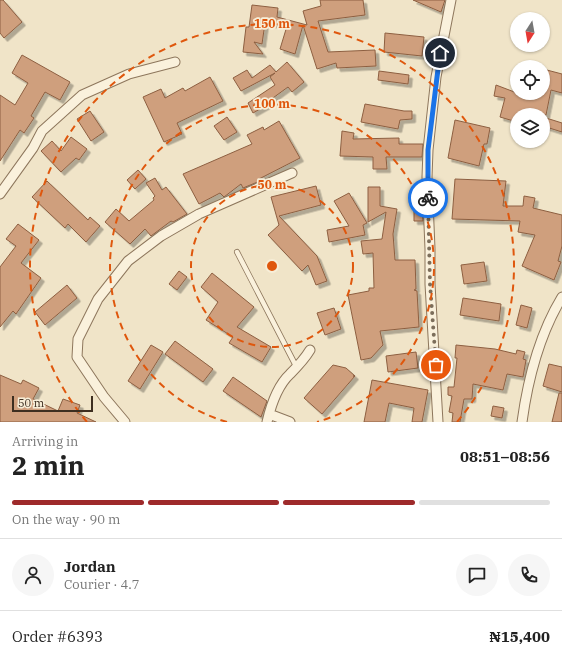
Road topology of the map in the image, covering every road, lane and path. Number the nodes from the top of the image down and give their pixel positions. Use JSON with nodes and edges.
{"nodes":[{"id":1,"x":451,"y":0,"type":"edge"},
{"id":2,"x":175,"y":62,"type":"dead end"},
{"id":3,"x":292,"y":173,"type":"dead end"},
{"id":4,"x":0,"y":194,"type":"edge"},
{"id":5,"x":237,"y":252,"type":"dead end"},
{"id":6,"x":562,"y":296,"type":"edge"},
{"id":7,"x":310,"y":350,"type":"dead end"},
{"id":8,"x":297,"y":368,"type":"junction"},
{"id":9,"x":268,"y":418,"type":"edge"},
{"id":10,"x":125,"y":422,"type":"edge"},
{"id":11,"x":290,"y":422,"type":"edge"},
{"id":12,"x":438,"y":422,"type":"edge"},
{"id":13,"x":522,"y":422,"type":"edge"}],
"edges":[{"from":1,"to":12,"type":"street"},
{"from":2,"to":4,"type":"street"},
{"from":3,"to":10,"type":"street"},
{"from":5,"to":8,"type":"lane"},
{"from":6,"to":13,"type":"street"},
{"from":7,"to":8,"type":"street"},
{"from":8,"to":9,"type":"street"},
{"from":9,"to":11,"type":"street"}]}
